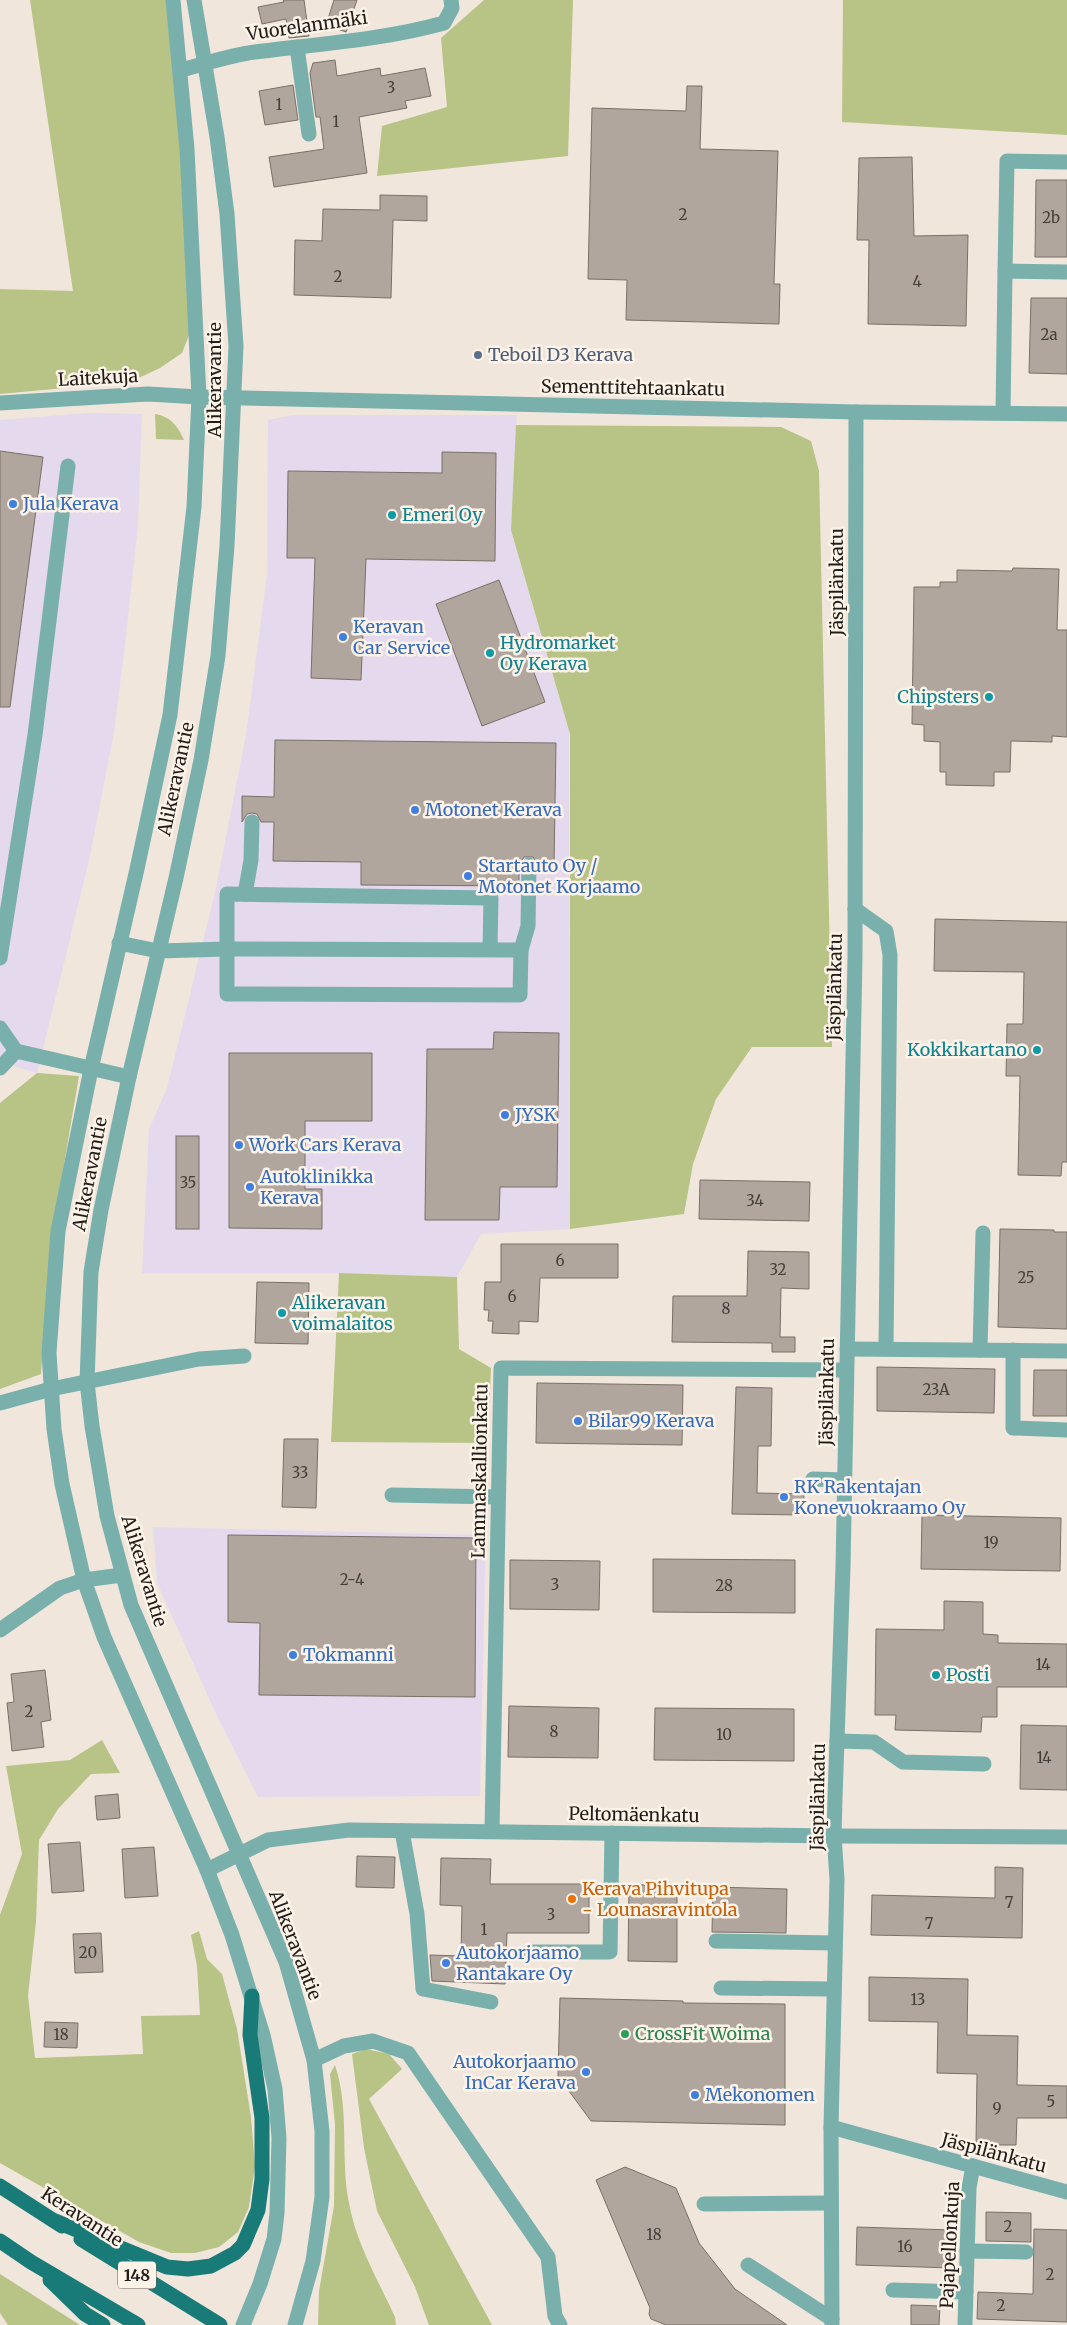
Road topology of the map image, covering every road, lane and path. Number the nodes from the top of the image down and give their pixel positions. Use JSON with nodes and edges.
{"nodes":[{"id":1,"x":173,"y":0,"type":"edge"},
{"id":2,"x":194,"y":0,"type":"edge"},
{"id":3,"x":451,"y":0,"type":"edge"},
{"id":4,"x":297,"y":48,"type":"junction"},
{"id":5,"x":205,"y":64,"type":"junction"},
{"id":6,"x":181,"y":70,"type":"junction"},
{"id":7,"x":309,"y":134,"type":"dead end"},
{"id":8,"x":1067,"y":162,"type":"edge"},
{"id":9,"x":1006,"y":270,"type":"junction"},
{"id":10,"x":1067,"y":272,"type":"edge"},
{"id":11,"x":199,"y":397,"type":"junction"},
{"id":12,"x":234,"y":398,"type":"junction"},
{"id":13,"x":0,"y":403,"type":"edge"},
{"id":14,"x":856,"y":412,"type":"junction"},
{"id":15,"x":1002,"y":412,"type":"junction"},
{"id":16,"x":1067,"y":414,"type":"edge"},
{"id":17,"x":68,"y":466,"type":"dead end"},
{"id":18,"x":252,"y":822,"type":"dead end"},
{"id":19,"x":529,"y":865,"type":"dead end"},
{"id":20,"x":245,"y":894,"type":"junction"},
{"id":21,"x":855,"y":909,"type":"junction"},
{"id":22,"x":119,"y":943,"type":"junction"},
{"id":23,"x":227,"y":948,"type":"junction"},
{"id":24,"x":490,"y":949,"type":"junction"},
{"id":25,"x":521,"y":950,"type":"junction"},
{"id":26,"x":158,"y":951,"type":"junction"},
{"id":27,"x":0,"y":958,"type":"edge"},
{"id":28,"x":0,"y":1028,"type":"edge"},
{"id":29,"x":16,"y":1051,"type":"junction"},
{"id":30,"x":0,"y":1068,"type":"edge"},
{"id":31,"x":91,"y":1069,"type":"junction"},
{"id":32,"x":128,"y":1076,"type":"junction"},
{"id":33,"x":983,"y":1232,"type":"dead end"},
{"id":34,"x":847,"y":1349,"type":"junction"},
{"id":35,"x":886,"y":1349,"type":"junction"},
{"id":36,"x":980,"y":1350,"type":"junction"},
{"id":37,"x":1013,"y":1350,"type":"junction"},
{"id":38,"x":1067,"y":1351,"type":"edge"},
{"id":39,"x":244,"y":1356,"type":"dead end"},
{"id":40,"x":846,"y":1370,"type":"junction"},
{"id":41,"x":88,"y":1382,"type":"junction"},
{"id":42,"x":51,"y":1389,"type":"junction"},
{"id":43,"x":0,"y":1403,"type":"edge"},
{"id":44,"x":1067,"y":1430,"type":"edge"},
{"id":45,"x":813,"y":1479,"type":"dead end"},
{"id":46,"x":844,"y":1480,"type":"junction"},
{"id":47,"x":392,"y":1495,"type":"dead end"},
{"id":48,"x":498,"y":1497,"type":"junction"},
{"id":49,"x":122,"y":1575,"type":"junction"},
{"id":50,"x":84,"y":1580,"type":"junction"},
{"id":51,"x":0,"y":1630,"type":"edge"},
{"id":52,"x":837,"y":1741,"type":"junction"},
{"id":53,"x":984,"y":1764,"type":"dead end"},
{"id":54,"x":402,"y":1831,"type":"junction"},
{"id":55,"x":492,"y":1831,"type":"junction"},
{"id":56,"x":612,"y":1833,"type":"junction"},
{"id":57,"x":834,"y":1836,"type":"junction"},
{"id":58,"x":1067,"y":1836,"type":"edge"},
{"id":59,"x":238,"y":1854,"type":"junction"},
{"id":60,"x":207,"y":1870,"type":"junction"},
{"id":61,"x":716,"y":1941,"type":"dead end"},
{"id":62,"x":835,"y":1943,"type":"junction"},
{"id":63,"x":529,"y":1952,"type":"dead end"},
{"id":64,"x":721,"y":1988,"type":"dead end"},
{"id":65,"x":834,"y":1989,"type":"junction"},
{"id":66,"x":252,"y":1996,"type":"junction"},
{"id":67,"x":491,"y":2002,"type":"dead end"},
{"id":68,"x":314,"y":2060,"type":"junction"},
{"id":69,"x":831,"y":2127,"type":"junction"},
{"id":70,"x":973,"y":2166,"type":"junction"},
{"id":71,"x":0,"y":2186,"type":"edge"},
{"id":72,"x":1067,"y":2192,"type":"edge"},
{"id":73,"x":831,"y":2203,"type":"junction"},
{"id":74,"x":704,"y":2204,"type":"dead end"},
{"id":75,"x":55,"y":2221,"type":"junction"},
{"id":76,"x":0,"y":2241,"type":"edge"},
{"id":77,"x":967,"y":2251,"type":"junction"},
{"id":78,"x":1026,"y":2252,"type":"dead end"},
{"id":79,"x":31,"y":2262,"type":"junction"},
{"id":80,"x":748,"y":2265,"type":"dead end"},
{"id":81,"x":893,"y":2290,"type":"dead end"},
{"id":82,"x":966,"y":2292,"type":"junction"},
{"id":83,"x":832,"y":2322,"type":"edge"},
{"id":84,"x":103,"y":2325,"type":"edge"},
{"id":85,"x":138,"y":2325,"type":"edge"},
{"id":86,"x":220,"y":2325,"type":"edge"},
{"id":87,"x":243,"y":2325,"type":"edge"},
{"id":88,"x":296,"y":2325,"type":"edge"},
{"id":89,"x":560,"y":2325,"type":"edge"},
{"id":90,"x":965,"y":2325,"type":"edge"}],
"edges":[{"from":1,"to":6,"type":"street","name":"Alikeravantie"},
{"from":2,"to":5,"type":"street","name":"Alikeravantie"},
{"from":3,"to":4,"type":"street","name":"Vuorelanmäki"},
{"from":4,"to":5,"type":"street","name":"Vuorelanmäki"},
{"from":4,"to":7,"type":"street"},
{"from":5,"to":6,"type":"street","name":"Vuorelanmäki"},
{"from":5,"to":12,"type":"street","name":"Alikeravantie"},
{"from":6,"to":11,"type":"street","name":"Alikeravantie"},
{"from":8,"to":9,"type":"street"},
{"from":9,"to":10,"type":"street"},
{"from":9,"to":15,"type":"street"},
{"from":11,"to":12,"type":"street","name":"Sementtitehtaankatu"},
{"from":11,"to":13,"type":"street","name":"Laitekuja"},
{"from":11,"to":22,"type":"street","name":"Alikeravantie"},
{"from":12,"to":14,"type":"street","name":"Sementtitehtaankatu"},
{"from":12,"to":26,"type":"street","name":"Alikeravantie"},
{"from":14,"to":15,"type":"street","name":"Sementtitehtaankatu"},
{"from":14,"to":21,"type":"street","name":"Jäspilänkatu"},
{"from":15,"to":16,"type":"street","name":"Sementtitehtaankatu"},
{"from":17,"to":27,"type":"street"},
{"from":18,"to":20,"type":"street"},
{"from":19,"to":25,"type":"street"},
{"from":20,"to":23,"type":"street"},
{"from":20,"to":24,"type":"street"},
{"from":21,"to":34,"type":"street","name":"Jäspilänkatu"},
{"from":21,"to":35,"type":"street"},
{"from":22,"to":26,"type":"street"},
{"from":22,"to":31,"type":"street","name":"Alikeravantie"},
{"from":23,"to":24,"type":"street"},
{"from":23,"to":25,"type":"street"},
{"from":23,"to":26,"type":"street"},
{"from":24,"to":25,"type":"street"},
{"from":26,"to":32,"type":"street","name":"Alikeravantie"},
{"from":28,"to":29,"type":"street"},
{"from":29,"to":30,"type":"street"},
{"from":29,"to":31,"type":"street"},
{"from":31,"to":32,"type":"street"},
{"from":31,"to":42,"type":"street","name":"Alikeravantie"},
{"from":32,"to":41,"type":"street","name":"Alikeravantie"},
{"from":33,"to":36,"type":"street"},
{"from":34,"to":35,"type":"street"},
{"from":34,"to":40,"type":"street","name":"Jäspilänkatu"},
{"from":35,"to":36,"type":"street"},
{"from":36,"to":37,"type":"street"},
{"from":37,"to":38,"type":"street"},
{"from":37,"to":44,"type":"street"},
{"from":39,"to":41,"type":"street"},
{"from":40,"to":46,"type":"street","name":"Jäspilänkatu"},
{"from":40,"to":48,"type":"street","name":"Lammaskallionkatu"},
{"from":41,"to":42,"type":"street"},
{"from":41,"to":49,"type":"street","name":"Alikeravantie"},
{"from":42,"to":43,"type":"street"},
{"from":42,"to":50,"type":"street","name":"Alikeravantie"},
{"from":45,"to":46,"type":"street"},
{"from":46,"to":52,"type":"street","name":"Jäspilänkatu"},
{"from":47,"to":48,"type":"street"},
{"from":48,"to":55,"type":"street","name":"Lammaskallionkatu"},
{"from":49,"to":50,"type":"street"},
{"from":49,"to":59,"type":"street","name":"Alikeravantie"},
{"from":50,"to":51,"type":"street"},
{"from":50,"to":60,"type":"street","name":"Alikeravantie"},
{"from":52,"to":53,"type":"street"},
{"from":52,"to":57,"type":"street","name":"Jäspilänkatu"},
{"from":54,"to":55,"type":"street","name":"Peltomäenkatu"},
{"from":54,"to":59,"type":"street","name":"Peltomäenkatu"},
{"from":54,"to":67,"type":"street"},
{"from":55,"to":56,"type":"street","name":"Peltomäenkatu"},
{"from":56,"to":57,"type":"street","name":"Peltomäenkatu"},
{"from":56,"to":63,"type":"street"},
{"from":57,"to":58,"type":"street","name":"Peltomäenkatu"},
{"from":57,"to":62,"type":"street","name":"Jäspilänkatu"},
{"from":59,"to":60,"type":"street","name":"Peltomäenkatu"},
{"from":59,"to":68,"type":"street","name":"Alikeravantie"},
{"from":60,"to":66,"type":"street","name":"Alikeravantie"},
{"from":61,"to":62,"type":"street"},
{"from":62,"to":65,"type":"street","name":"Jäspilänkatu"},
{"from":64,"to":65,"type":"street"},
{"from":65,"to":69,"type":"street","name":"Jäspilänkatu"},
{"from":66,"to":75,"type":"main road"},
{"from":66,"to":87,"type":"street","name":"Alikeravantie"},
{"from":68,"to":88,"type":"street","name":"Alikeravantie"},
{"from":68,"to":89,"type":"street"},
{"from":69,"to":70,"type":"street","name":"Jäspilänkatu"},
{"from":69,"to":73,"type":"street"},
{"from":70,"to":72,"type":"street","name":"Jäspilänkatu"},
{"from":70,"to":77,"type":"street","name":"Pajapellonkuja"},
{"from":71,"to":75,"type":"main road","name":"Keravantie","number":"148"},
{"from":73,"to":74,"type":"street"},
{"from":73,"to":83,"type":"street"},
{"from":75,"to":86,"type":"main road","name":"Keravantie","number":"148"},
{"from":76,"to":79,"type":"main road","number":"148"},
{"from":77,"to":78,"type":"street"},
{"from":77,"to":82,"type":"street","name":"Pajapellonkuja"},
{"from":79,"to":84,"type":"main road"},
{"from":79,"to":85,"type":"main road","number":"148"},
{"from":80,"to":83,"type":"street"},
{"from":81,"to":82,"type":"street"},
{"from":82,"to":90,"type":"street","name":"Pajapellonkuja"}]}
